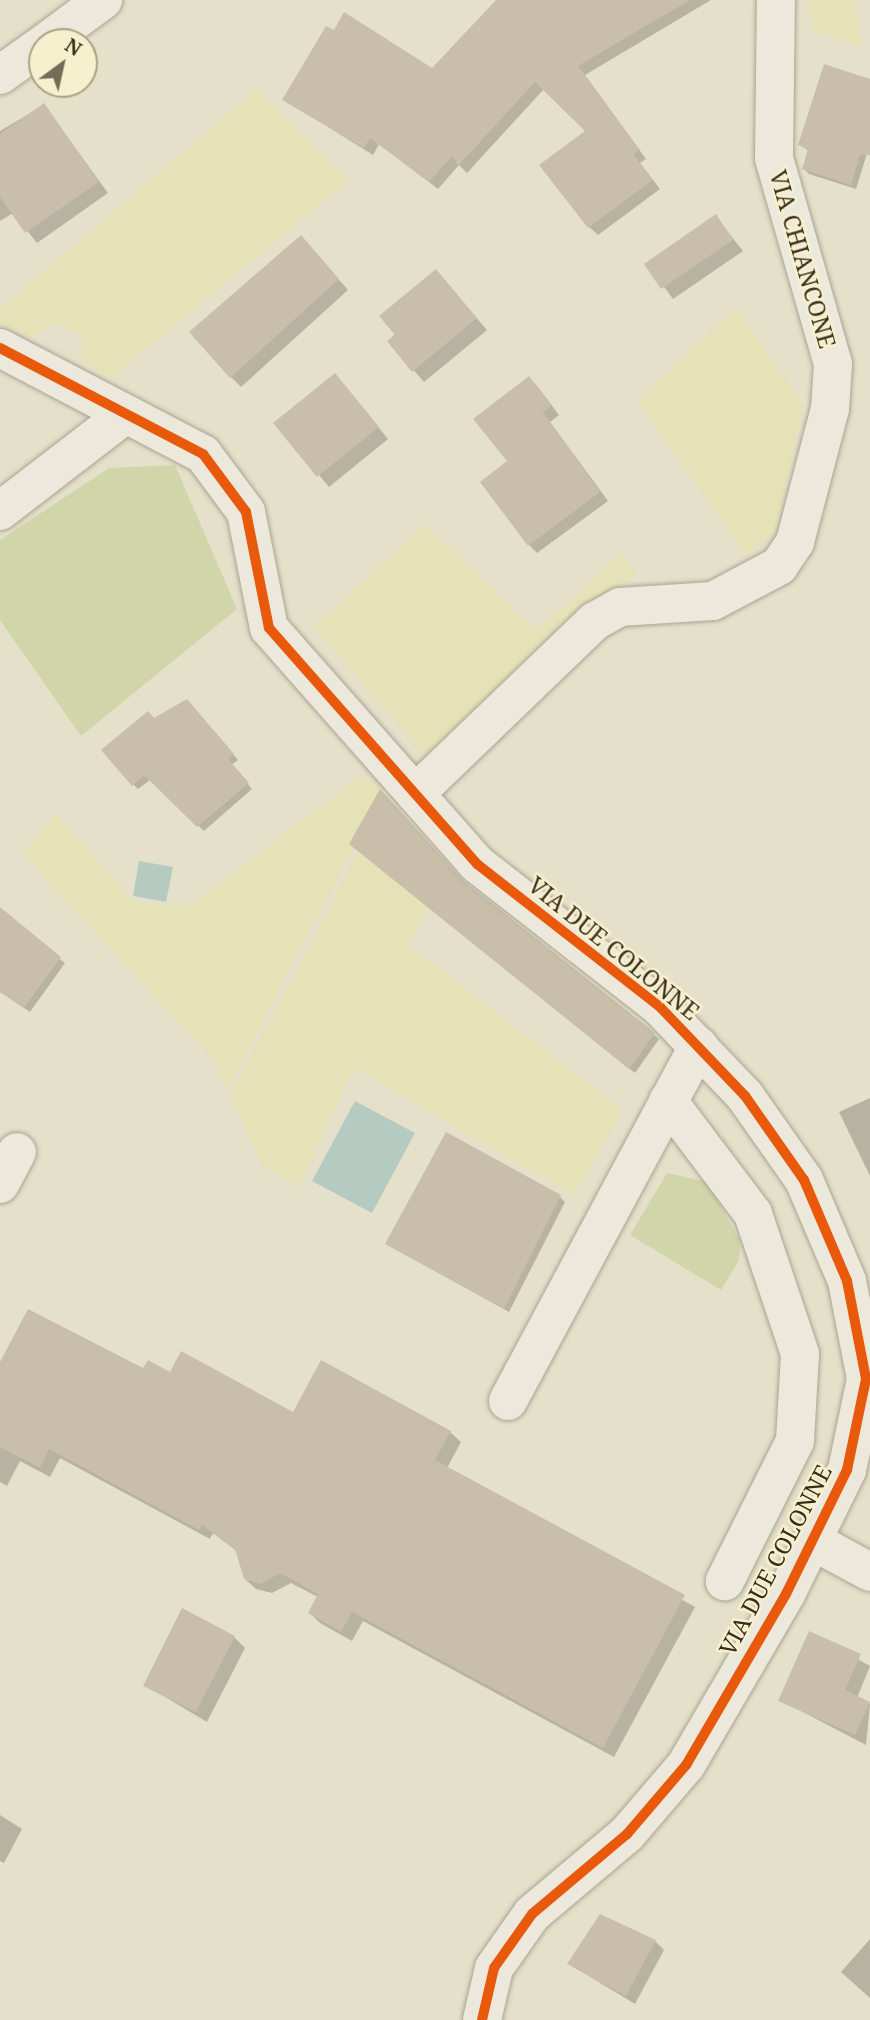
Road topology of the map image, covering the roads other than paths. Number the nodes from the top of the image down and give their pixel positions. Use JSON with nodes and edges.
{"nodes":[{"id":1,"x":103,"y":0,"type":"edge"},
{"id":2,"x":776,"y":0,"type":"edge"},
{"id":3,"x":65,"y":28,"type":"edge"},
{"id":4,"x":28,"y":55,"type":"edge"},
{"id":5,"x":0,"y":75,"type":"edge"},
{"id":6,"x":0,"y":348,"type":"edge"},
{"id":7,"x":126,"y":414,"type":"junction"},
{"id":8,"x":0,"y":511,"type":"edge"},
{"id":9,"x":415,"y":793,"type":"junction"},
{"id":10,"x":698,"y":1046,"type":"junction"},
{"id":11,"x":668,"y":1101,"type":"junction"},
{"id":12,"x":858,"y":1276,"type":"edge"},
{"id":13,"x":508,"y":1401,"type":"dead end"},
{"id":14,"x":813,"y":1541,"type":"junction"},
{"id":15,"x":870,"y":1572,"type":"edge"},
{"id":16,"x":725,"y":1581,"type":"dead end"},
{"id":17,"x":482,"y":2020,"type":"edge"}],
"edges":[{"from":1,"to":3,"type":"street"},
{"from":2,"to":9,"type":"street","name":"VIA CHIANCONE"},
{"from":4,"to":5,"type":"street"},
{"from":6,"to":7,"type":"street","name":"VIA DUE COLONNE"},
{"from":7,"to":8,"type":"street"},
{"from":7,"to":9,"type":"street","name":"VIA DUE COLONNE"},
{"from":9,"to":10,"type":"street","name":"VIA DUE COLONNE"},
{"from":10,"to":11,"type":"street"},
{"from":10,"to":12,"type":"street","name":"VIA DUE COLONNE"},
{"from":11,"to":13,"type":"street"},
{"from":11,"to":16,"type":"street"},
{"from":12,"to":14,"type":"street","name":"VIA DUE COLONNE"},
{"from":14,"to":15,"type":"street"},
{"from":14,"to":17,"type":"street","name":"VIA DUE COLONNE"}]}
